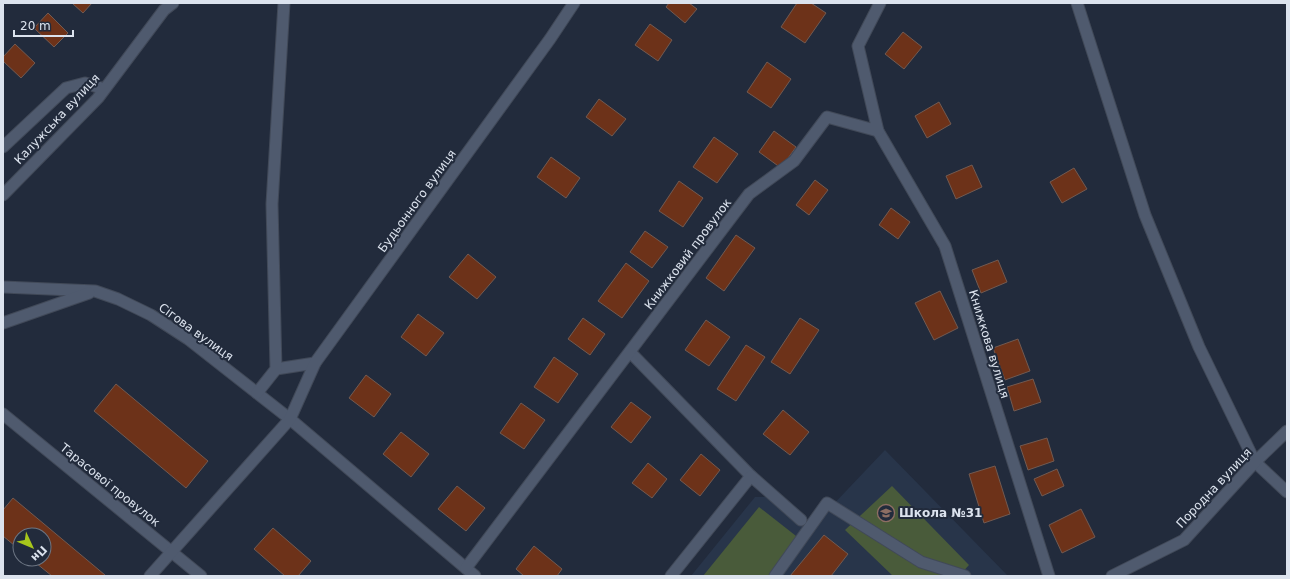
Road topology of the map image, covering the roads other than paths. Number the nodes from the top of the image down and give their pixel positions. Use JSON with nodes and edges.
{"nodes":[{"id":1,"x":173,"y":3,"type":"edge"},
{"id":2,"x":284,"y":3,"type":"edge"},
{"id":3,"x":574,"y":3,"type":"edge"},
{"id":4,"x":880,"y":3,"type":"edge"},
{"id":5,"x":1077,"y":3,"type":"edge"},
{"id":6,"x":104,"y":90,"type":"junction"},
{"id":7,"x":878,"y":131,"type":"junction"},
{"id":8,"x":3,"y":147,"type":"edge"},
{"id":9,"x":3,"y":195,"type":"edge"},
{"id":10,"x":3,"y":287,"type":"edge"},
{"id":11,"x":95,"y":291,"type":"junction"},
{"id":12,"x":3,"y":323,"type":"edge"},
{"id":13,"x":630,"y":352,"type":"junction"},
{"id":14,"x":315,"y":363,"type":"junction"},
{"id":15,"x":276,"y":369,"type":"junction"},
{"id":16,"x":257,"y":393,"type":"junction"},
{"id":17,"x":3,"y":414,"type":"edge"},
{"id":18,"x":290,"y":419,"type":"junction"},
{"id":19,"x":1287,"y":431,"type":"edge"},
{"id":20,"x":1255,"y":462,"type":"junction"},
{"id":21,"x":751,"y":476,"type":"junction"},
{"id":22,"x":1287,"y":492,"type":"edge"},
{"id":23,"x":801,"y":520,"type":"dead end"},
{"id":24,"x":172,"y":552,"type":"junction"},
{"id":25,"x":466,"y":568,"type":"junction"},
{"id":26,"x":150,"y":576,"type":"edge"},
{"id":27,"x":201,"y":576,"type":"edge"},
{"id":28,"x":475,"y":576,"type":"edge"},
{"id":29,"x":671,"y":576,"type":"edge"},
{"id":30,"x":774,"y":576,"type":"edge"},
{"id":31,"x":966,"y":576,"type":"edge"},
{"id":32,"x":1049,"y":576,"type":"edge"},
{"id":33,"x":1112,"y":576,"type":"edge"}],
"edges":[{"from":1,"to":6,"type":"street","name":"Калужська вулиця"},
{"from":2,"to":15,"type":"street"},
{"from":3,"to":14,"type":"street","name":"Будьонного вулиця"},
{"from":4,"to":7,"type":"street"},
{"from":5,"to":20,"type":"street"},
{"from":6,"to":8,"type":"street"},
{"from":6,"to":9,"type":"street","name":"Калужська вулиця"},
{"from":7,"to":13,"type":"street","name":"Книжковий провулок"},
{"from":7,"to":32,"type":"street","name":"Книжкова вулиця"},
{"from":10,"to":11,"type":"street","name":"Сігова вулиця"},
{"from":11,"to":12,"type":"street"},
{"from":11,"to":16,"type":"street","name":"Сігова вулиця"},
{"from":13,"to":21,"type":"street"},
{"from":13,"to":25,"type":"street","name":"Книжковий провулок"},
{"from":14,"to":15,"type":"street"},
{"from":14,"to":18,"type":"street","name":"Будьонного вулиця"},
{"from":15,"to":16,"type":"street"},
{"from":16,"to":18,"type":"street","name":"Сігова вулиця"},
{"from":17,"to":24,"type":"street","name":"Тарасової провулок"},
{"from":18,"to":24,"type":"street"},
{"from":18,"to":25,"type":"street","name":"Сігова вулиця"},
{"from":19,"to":20,"type":"street","name":"Породна вулиця"},
{"from":20,"to":22,"type":"street"},
{"from":20,"to":33,"type":"street","name":"Породна вулиця"},
{"from":21,"to":23,"type":"street"},
{"from":21,"to":29,"type":"street"},
{"from":24,"to":26,"type":"street"},
{"from":24,"to":27,"type":"street","name":"Тарасової провулок"},
{"from":25,"to":28,"type":"street","name":"Сігова вулиця"},
{"from":30,"to":31,"type":"street"}]}
